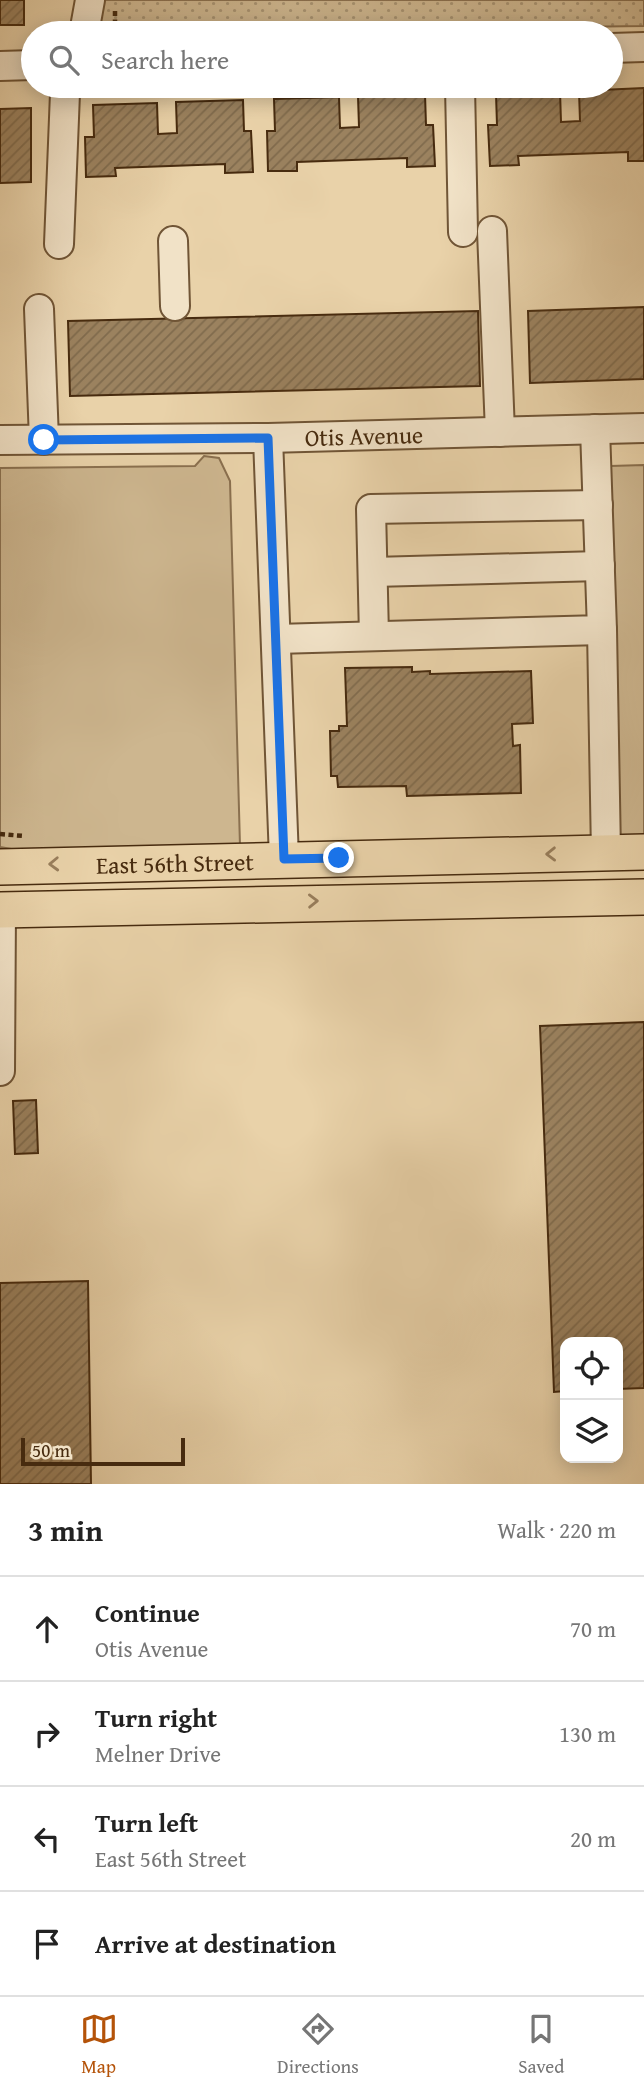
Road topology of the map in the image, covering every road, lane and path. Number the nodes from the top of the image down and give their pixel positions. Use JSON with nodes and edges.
{"nodes":[{"id":1,"x":90,"y":0,"type":"edge"},
{"id":2,"x":86,"y":21,"type":"edge"},
{"id":3,"x":644,"y":47,"type":"edge"},
{"id":4,"x":623,"y":48,"type":"edge"},
{"id":5,"x":21,"y":65,"type":"edge"},
{"id":6,"x":0,"y":66,"type":"edge"},
{"id":7,"x":65,"y":98,"type":"edge"},
{"id":8,"x":460,"y":98,"type":"edge"},
{"id":9,"x":492,"y":231,"type":"dead end"},
{"id":10,"x":463,"y":232,"type":"dead end"},
{"id":11,"x":173,"y":241,"type":"dead end"},
{"id":12,"x":59,"y":244,"type":"dead end"},
{"id":13,"x":176,"y":306,"type":"dead end"},
{"id":14,"x":39,"y":309,"type":"dead end"},
{"id":15,"x":644,"y":428,"type":"edge"},
{"id":16,"x":595,"y":429,"type":"junction"},
{"id":17,"x":500,"y":432,"type":"junction"},
{"id":18,"x":268,"y":438,"type":"junction"},
{"id":19,"x":0,"y":440,"type":"edge"},
{"id":20,"x":44,"y":440,"type":"junction"},
{"id":21,"x":598,"y":505,"type":"junction"},
{"id":22,"x":600,"y":566,"type":"junction"},
{"id":23,"x":373,"y":572,"type":"junction"},
{"id":24,"x":602,"y":630,"type":"junction"},
{"id":25,"x":373,"y":636,"type":"junction"},
{"id":26,"x":276,"y":639,"type":"junction"},
{"id":27,"x":644,"y":852,"type":"edge"},
{"id":28,"x":606,"y":853,"type":"junction"},
{"id":29,"x":284,"y":859,"type":"junction"},
{"id":30,"x":0,"y":867,"type":"edge"},
{"id":31,"x":644,"y":897,"type":"edge"},
{"id":32,"x":9,"y":909,"type":"edge"},
{"id":33,"x":1,"y":997,"type":"edge"},
{"id":34,"x":0,"y":1071,"type":"edge"}],
"edges":[{"from":1,"to":2,"type":"street"},
{"from":3,"to":4,"type":"street"},
{"from":5,"to":6,"type":"street"},
{"from":7,"to":12,"type":"street"},
{"from":8,"to":10,"type":"street"},
{"from":9,"to":17,"type":"street"},
{"from":11,"to":13,"type":"street"},
{"from":14,"to":20,"type":"street"},
{"from":15,"to":16,"type":"street","name":"Otis Avenue"},
{"from":16,"to":17,"type":"street","name":"Otis Avenue"},
{"from":16,"to":21,"type":"street"},
{"from":17,"to":18,"type":"street","name":"Otis Avenue"},
{"from":18,"to":20,"type":"street","name":"Otis Avenue"},
{"from":18,"to":26,"type":"street"},
{"from":19,"to":20,"type":"street","name":"Otis Avenue"},
{"from":21,"to":22,"type":"street"},
{"from":21,"to":23,"type":"street"},
{"from":22,"to":23,"type":"street"},
{"from":22,"to":24,"type":"street"},
{"from":23,"to":25,"type":"street"},
{"from":24,"to":25,"type":"street"},
{"from":24,"to":28,"type":"street"},
{"from":25,"to":26,"type":"street"},
{"from":26,"to":29,"type":"street"},
{"from":27,"to":28,"type":"main road","name":"East 56th Street"},
{"from":28,"to":29,"type":"main road","name":"East 56th Street","one_way":true},
{"from":29,"to":30,"type":"main road","name":"East 56th Street","one_way":true},
{"from":29,"to":32,"type":"main road"},
{"from":32,"to":31,"type":"main road","name":"East 56th Street","one_way":true},
{"from":32,"to":33,"type":"street"},
{"from":33,"to":34,"type":"street"}]}
